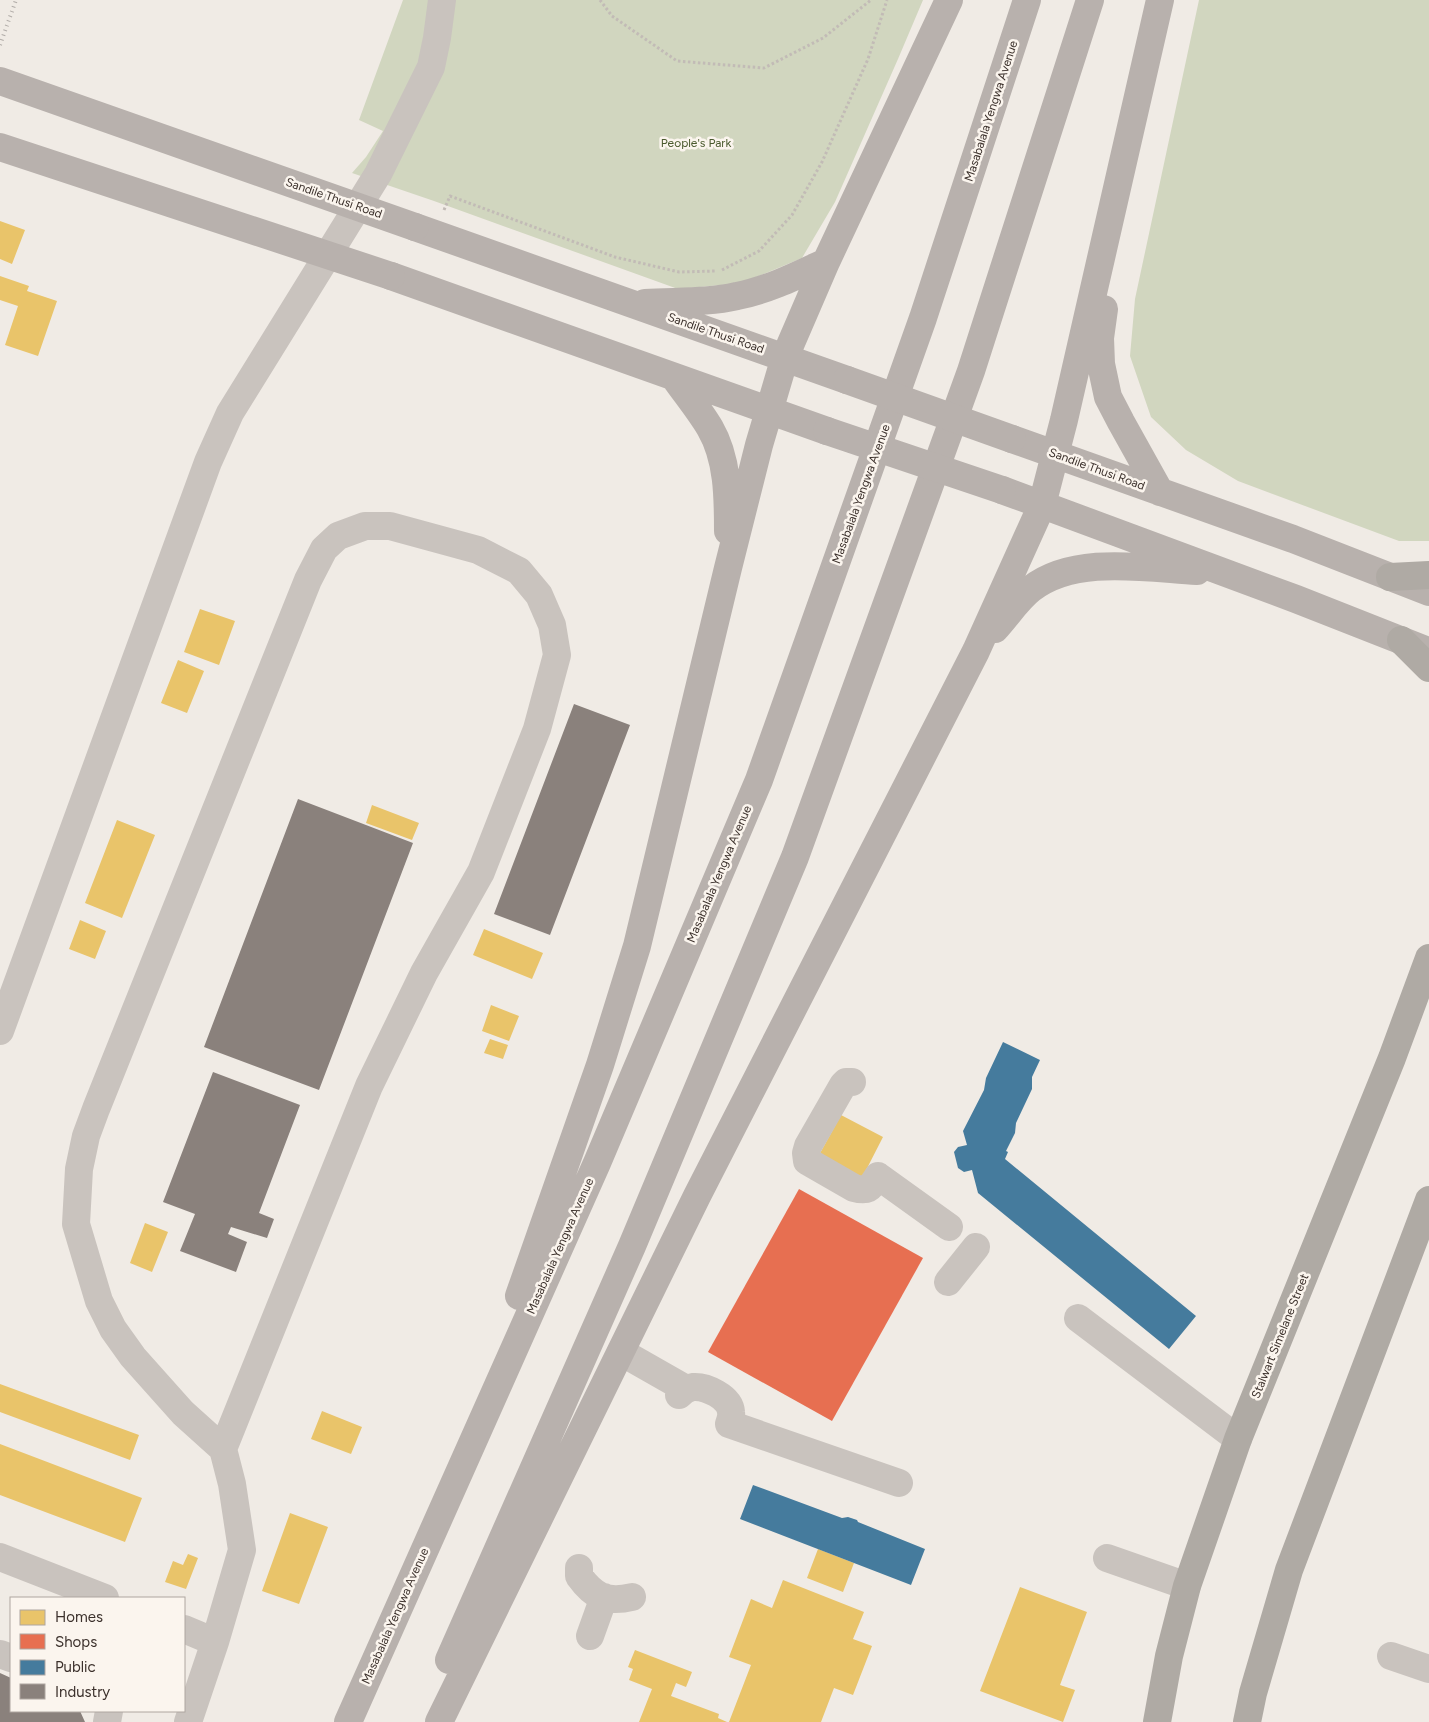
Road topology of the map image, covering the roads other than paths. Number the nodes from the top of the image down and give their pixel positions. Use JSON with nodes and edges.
{"nodes":[{"id":1,"x":442,"y":0,"type":"edge"},
{"id":2,"x":949,"y":0,"type":"edge"},
{"id":3,"x":1027,"y":0,"type":"edge"},
{"id":4,"x":1090,"y":0,"type":"edge"},
{"id":5,"x":1160,"y":0,"type":"edge"},
{"id":6,"x":0,"y":81,"type":"edge"},
{"id":7,"x":0,"y":146,"type":"edge"},
{"id":8,"x":1121,"y":168,"type":"junction"},
{"id":9,"x":826,"y":262,"type":"junction"},
{"id":10,"x":632,"y":303,"type":"junction"},
{"id":11,"x":785,"y":358,"type":"junction"},
{"id":12,"x":674,"y":377,"type":"junction"},
{"id":13,"x":769,"y":410,"type":"junction"},
{"id":14,"x":1056,"y":454,"type":"junction"},
{"id":15,"x":1160,"y":492,"type":"junction"},
{"id":16,"x":1042,"y":505,"type":"junction"},
{"id":17,"x":728,"y":568,"type":"junction"},
{"id":18,"x":1226,"y":573,"type":"junction"},
{"id":19,"x":1429,"y":574,"type":"edge"},
{"id":20,"x":1390,"y":577,"type":"junction"},
{"id":21,"x":1429,"y":592,"type":"edge"},
{"id":22,"x":1401,"y":640,"type":"junction"},
{"id":23,"x":976,"y":651,"type":"junction"},
{"id":24,"x":1429,"y":652,"type":"edge"},
{"id":25,"x":1429,"y":668,"type":"edge"},
{"id":26,"x":1429,"y":958,"type":"edge"},
{"id":27,"x":0,"y":1031,"type":"edge"},
{"id":28,"x":852,"y":1082,"type":"dead end"},
{"id":29,"x":1429,"y":1200,"type":"edge"},
{"id":30,"x":949,"y":1227,"type":"dead end"},
{"id":31,"x":976,"y":1247,"type":"dead end"},
{"id":32,"x":948,"y":1282,"type":"dead end"},
{"id":33,"x":1078,"y":1318,"type":"dead end"},
{"id":34,"x":621,"y":1352,"type":"junction"},
{"id":35,"x":1238,"y":1439,"type":"junction"},
{"id":36,"x":223,"y":1449,"type":"junction"},
{"id":37,"x":899,"y":1483,"type":"dead end"},
{"id":38,"x":0,"y":1557,"type":"edge"},
{"id":39,"x":1107,"y":1558,"type":"dead end"},
{"id":40,"x":579,"y":1568,"type":"dead end"},
{"id":41,"x":1187,"y":1586,"type":"junction"},
{"id":42,"x":102,"y":1597,"type":"edge"},
{"id":43,"x":604,"y":1597,"type":"junction"},
{"id":44,"x":632,"y":1597,"type":"dead end"},
{"id":45,"x":185,"y":1629,"type":"edge"},
{"id":46,"x":590,"y":1636,"type":"dead end"},
{"id":47,"x":215,"y":1642,"type":"junction"},
{"id":48,"x":1391,"y":1656,"type":"dead end"},
{"id":49,"x":1429,"y":1668,"type":"edge"},
{"id":50,"x":188,"y":1722,"type":"edge"},
{"id":51,"x":342,"y":1722,"type":"edge"},
{"id":52,"x":348,"y":1722,"type":"edge"},
{"id":53,"x":422,"y":1722,"type":"edge"},
{"id":54,"x":439,"y":1722,"type":"edge"},
{"id":55,"x":1157,"y":1722,"type":"edge"},
{"id":56,"x":1247,"y":1722,"type":"edge"}],
"edges":[{"from":1,"to":27,"type":"lane"},
{"from":2,"to":9,"type":"main road"},
{"from":3,"to":52,"type":"main road","name":"Masabalala Yengwa Avenue"},
{"from":4,"to":53,"type":"main road"},
{"from":5,"to":8,"type":"main road"},
{"from":6,"to":10,"type":"main road","name":"Sandile Thusi Road","bridge":true},
{"from":7,"to":12,"type":"main road","bridge":true},
{"from":8,"to":14,"type":"main road"},
{"from":8,"to":15,"type":"main road"},
{"from":9,"to":10,"type":"main road"},
{"from":9,"to":11,"type":"main road"},
{"from":10,"to":11,"type":"main road","name":"Sandile Thusi Road"},
{"from":11,"to":13,"type":"main road"},
{"from":11,"to":14,"type":"main road","name":"Sandile Thusi Road","bridge":true},
{"from":12,"to":13,"type":"main road"},
{"from":12,"to":17,"type":"main road"},
{"from":13,"to":16,"type":"main road","bridge":true},
{"from":13,"to":17,"type":"main road"},
{"from":14,"to":15,"type":"main road","name":"Sandile Thusi Road"},
{"from":14,"to":16,"type":"main road"},
{"from":15,"to":20,"type":"main road","name":"Sandile Thusi Road"},
{"from":16,"to":18,"type":"main road"},
{"from":16,"to":23,"type":"main road"},
{"from":17,"to":51,"type":"main road"},
{"from":18,"to":22,"type":"main road"},
{"from":18,"to":23,"type":"main road"},
{"from":19,"to":20,"type":"highway"},
{"from":20,"to":21,"type":"main road","name":"Sandile Thusi Road"},
{"from":22,"to":24,"type":"main road"},
{"from":22,"to":25,"type":"highway"},
{"from":23,"to":34,"type":"main road"},
{"from":26,"to":35,"type":"highway","name":"Stalwart Simelane Street"},
{"from":28,"to":30,"type":"lane"},
{"from":29,"to":56,"type":"highway"},
{"from":31,"to":32,"type":"lane"},
{"from":33,"to":35,"type":"lane"},
{"from":34,"to":37,"type":"lane"},
{"from":34,"to":54,"type":"main road"},
{"from":35,"to":41,"type":"highway","name":"Stalwart Simelane Street"},
{"from":36,"to":36,"type":"lane"},
{"from":36,"to":47,"type":"lane"},
{"from":38,"to":42,"type":"lane"},
{"from":39,"to":41,"type":"lane"},
{"from":40,"to":43,"type":"lane"},
{"from":41,"to":55,"type":"highway","name":"Stalwart Simelane Street"},
{"from":43,"to":44,"type":"lane"},
{"from":43,"to":46,"type":"lane"},
{"from":45,"to":47,"type":"lane"},
{"from":47,"to":50,"type":"lane"},
{"from":48,"to":49,"type":"lane"}]}
